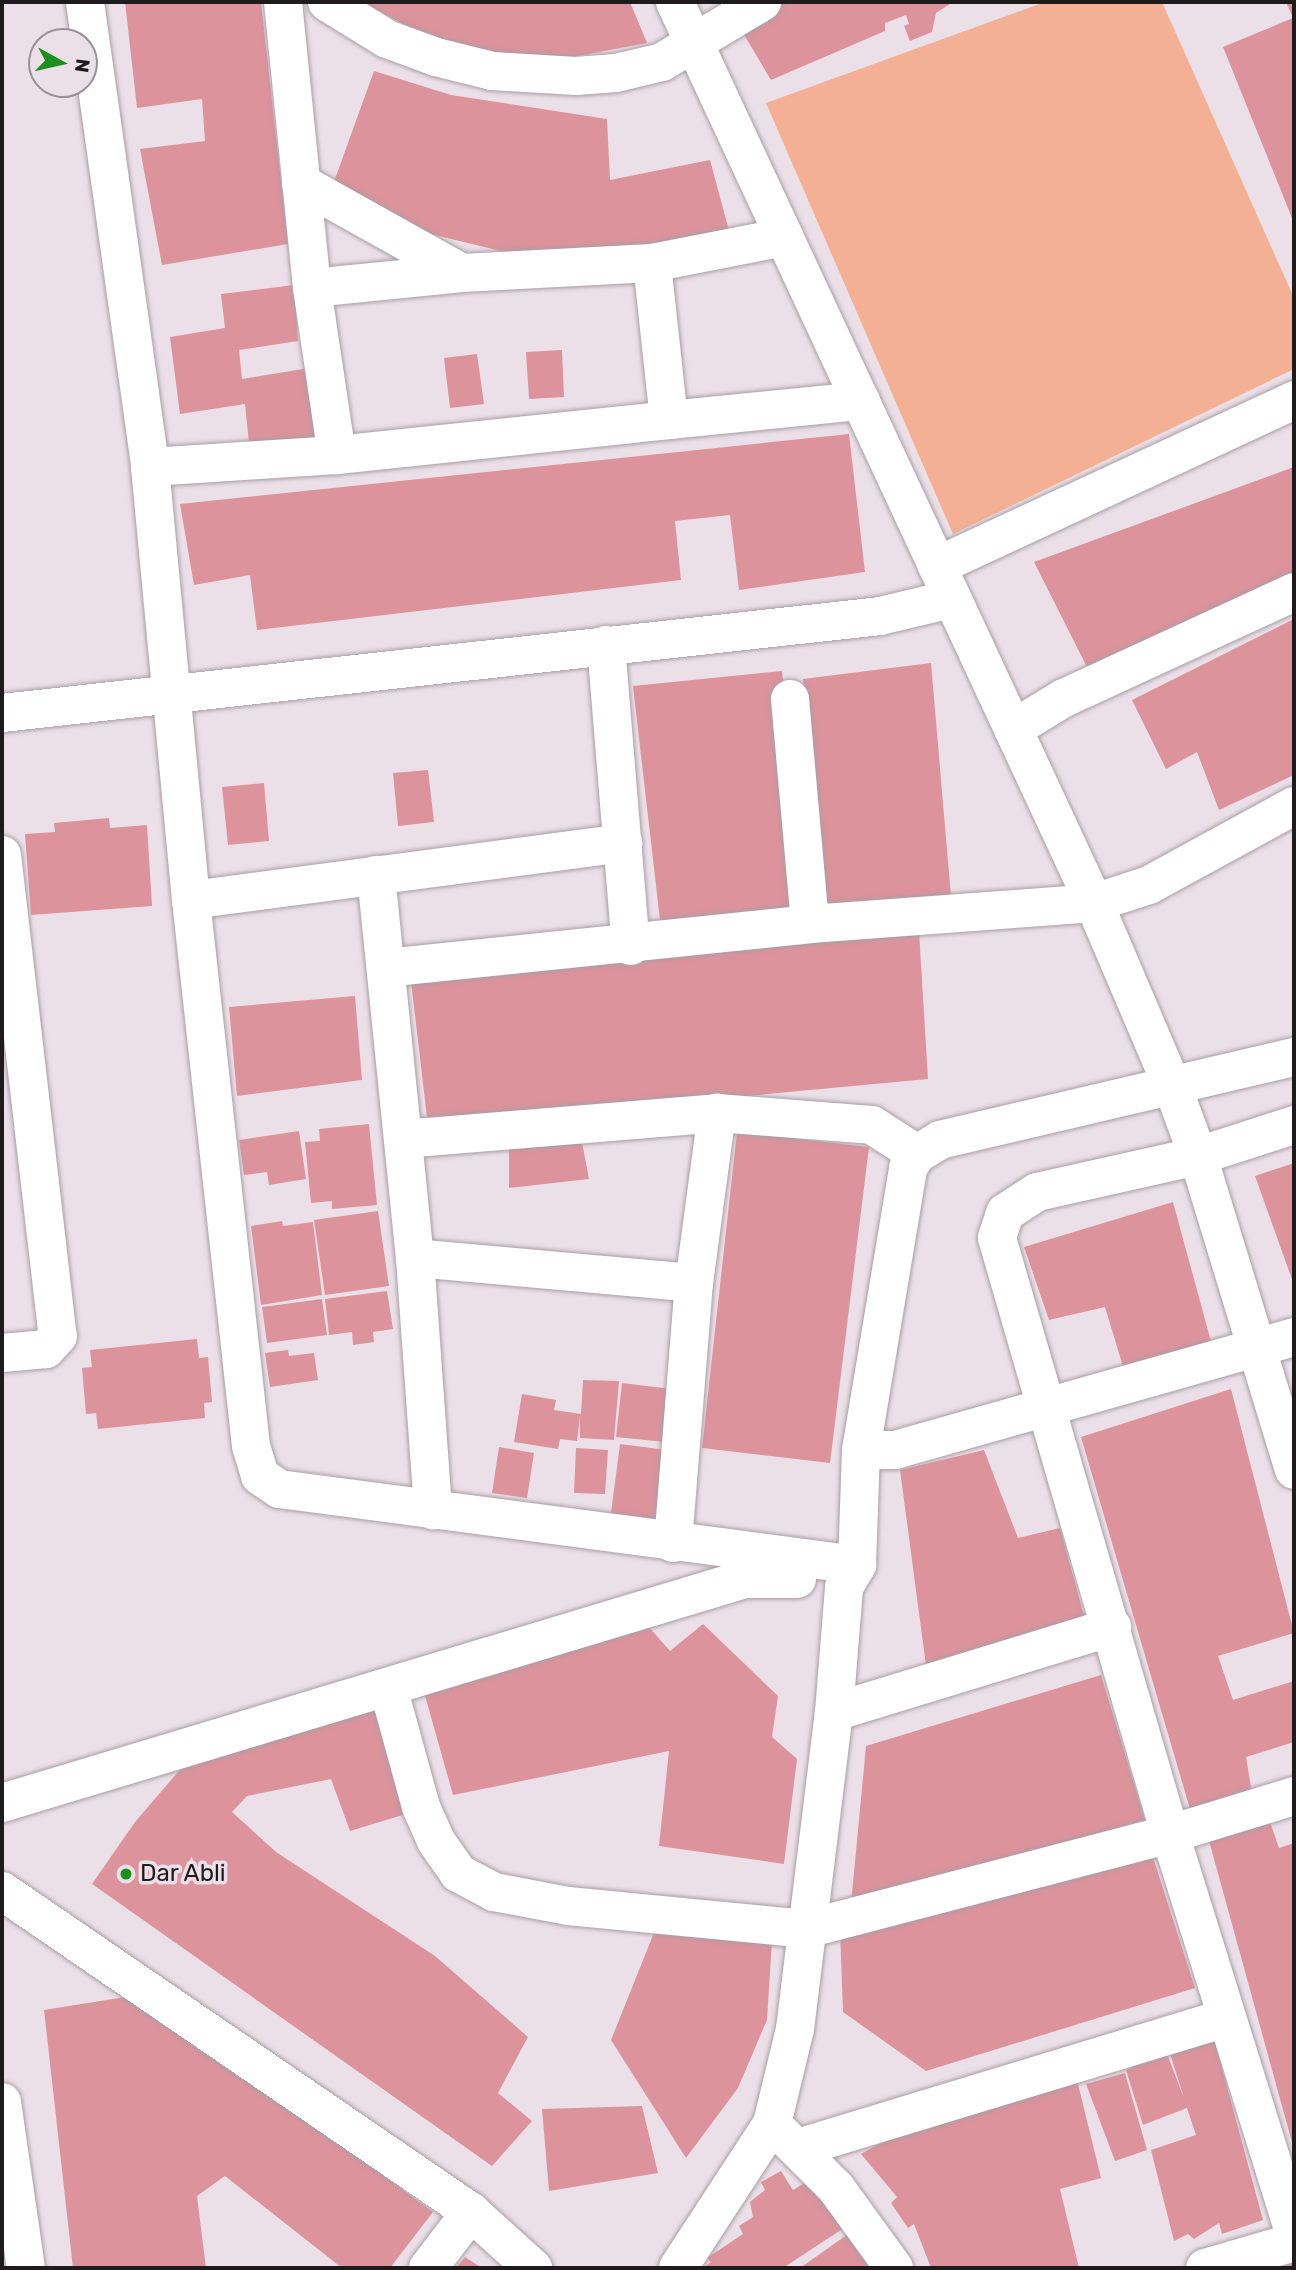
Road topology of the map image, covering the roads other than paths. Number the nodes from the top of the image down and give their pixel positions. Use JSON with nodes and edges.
{"nodes":[{"id":1,"x":86,"y":2,"type":"edge"},
{"id":2,"x":283,"y":2,"type":"edge"},
{"id":3,"x":327,"y":2,"type":"edge"},
{"id":4,"x":675,"y":2,"type":"edge"},
{"id":5,"x":762,"y":2,"type":"edge"},
{"id":6,"x":695,"y":45,"type":"junction"},
{"id":7,"x":301,"y":183,"type":"junction"},
{"id":8,"x":784,"y":237,"type":"junction"},
{"id":9,"x":652,"y":263,"type":"junction"},
{"id":10,"x":462,"y":273,"type":"junction"},
{"id":11,"x":312,"y":288,"type":"junction"},
{"id":12,"x":1294,"y":400,"type":"edge"},
{"id":13,"x":861,"y":401,"type":"junction"},
{"id":14,"x":669,"y":420,"type":"junction"},
{"id":15,"x":337,"y":454,"type":"junction"},
{"id":16,"x":150,"y":467,"type":"junction"},
{"id":17,"x":945,"y":582,"type":"junction"},
{"id":18,"x":1294,"y":592,"type":"edge"},
{"id":19,"x":607,"y":645,"type":"junction"},
{"id":20,"x":168,"y":695,"type":"junction"},
{"id":21,"x":790,"y":699,"type":"dead end"},
{"id":22,"x":2,"y":713,"type":"edge"},
{"id":23,"x":1013,"y":729,"type":"junction"},
{"id":24,"x":1294,"y":806,"type":"edge"},
{"id":25,"x":623,"y":843,"type":"junction"},
{"id":26,"x":2,"y":855,"type":"edge"},
{"id":27,"x":376,"y":874,"type":"junction"},
{"id":28,"x":191,"y":900,"type":"junction"},
{"id":29,"x":1094,"y":903,"type":"junction"},
{"id":30,"x":810,"y":924,"type":"junction"},
{"id":31,"x":631,"y":946,"type":"junction"},
{"id":32,"x":386,"y":968,"type":"junction"},
{"id":33,"x":1294,"y":1057,"type":"edge"},
{"id":34,"x":1173,"y":1088,"type":"junction"},
{"id":35,"x":718,"y":1112,"type":"junction"},
{"id":36,"x":1294,"y":1125,"type":"edge"},
{"id":37,"x":403,"y":1139,"type":"junction"},
{"id":38,"x":917,"y":1154,"type":"junction"},
{"id":39,"x":1198,"y":1156,"type":"junction"},
{"id":40,"x":415,"y":1258,"type":"junction"},
{"id":41,"x":694,"y":1283,"type":"junction"},
{"id":42,"x":1294,"y":1337,"type":"edge"},
{"id":43,"x":1258,"y":1347,"type":"junction"},
{"id":44,"x":2,"y":1353,"type":"edge"},
{"id":45,"x":1049,"y":1405,"type":"junction"},
{"id":46,"x":862,"y":1450,"type":"junction"},
{"id":47,"x":1294,"y":1471,"type":"edge"},
{"id":48,"x":433,"y":1510,"type":"junction"},
{"id":49,"x":673,"y":1543,"type":"junction"},
{"id":50,"x":850,"y":1576,"type":"junction"},
{"id":51,"x":1112,"y":1627,"type":"junction"},
{"id":52,"x":388,"y":1687,"type":"junction"},
{"id":53,"x":834,"y":1712,"type":"junction"},
{"id":54,"x":1294,"y":1796,"type":"edge"},
{"id":55,"x":2,"y":1802,"type":"edge"},
{"id":56,"x":1170,"y":1834,"type":"junction"},
{"id":57,"x":2,"y":1891,"type":"edge"},
{"id":58,"x":806,"y":1928,"type":"junction"},
{"id":59,"x":1226,"y":2018,"type":"junction"},
{"id":60,"x":2,"y":2102,"type":"edge"},
{"id":61,"x":785,"y":2136,"type":"junction"},
{"id":62,"x":471,"y":2212,"type":"junction"},
{"id":63,"x":1294,"y":2232,"type":"edge"},
{"id":64,"x":1294,"y":2242,"type":"edge"},
{"id":65,"x":26,"y":2268,"type":"edge"},
{"id":66,"x":428,"y":2268,"type":"edge"},
{"id":67,"x":533,"y":2268,"type":"edge"},
{"id":68,"x":678,"y":2268,"type":"edge"},
{"id":69,"x":894,"y":2268,"type":"edge"},
{"id":70,"x":1205,"y":2268,"type":"edge"}],
"edges":[{"from":1,"to":16,"type":"street"},
{"from":2,"to":7,"type":"street"},
{"from":3,"to":6,"type":"street"},
{"from":4,"to":6,"type":"street"},
{"from":5,"to":6,"type":"street"},
{"from":6,"to":8,"type":"street"},
{"from":7,"to":10,"type":"street"},
{"from":7,"to":11,"type":"street"},
{"from":8,"to":9,"type":"street"},
{"from":8,"to":13,"type":"street"},
{"from":9,"to":10,"type":"street"},
{"from":9,"to":14,"type":"street"},
{"from":10,"to":11,"type":"street"},
{"from":11,"to":15,"type":"street"},
{"from":12,"to":17,"type":"street"},
{"from":13,"to":14,"type":"street"},
{"from":13,"to":17,"type":"street"},
{"from":14,"to":15,"type":"street"},
{"from":15,"to":16,"type":"street"},
{"from":16,"to":20,"type":"street"},
{"from":17,"to":19,"type":"street"},
{"from":17,"to":23,"type":"street"},
{"from":18,"to":23,"type":"street"},
{"from":19,"to":20,"type":"street"},
{"from":19,"to":25,"type":"street"},
{"from":20,"to":22,"type":"street"},
{"from":20,"to":28,"type":"street"},
{"from":21,"to":30,"type":"street"},
{"from":23,"to":29,"type":"street"},
{"from":24,"to":29,"type":"street"},
{"from":25,"to":27,"type":"street"},
{"from":25,"to":31,"type":"street"},
{"from":26,"to":44,"type":"street"},
{"from":27,"to":28,"type":"street"},
{"from":27,"to":32,"type":"street"},
{"from":28,"to":48,"type":"street"},
{"from":29,"to":30,"type":"street"},
{"from":29,"to":34,"type":"street"},
{"from":30,"to":31,"type":"street"},
{"from":31,"to":32,"type":"street"},
{"from":32,"to":37,"type":"street"},
{"from":33,"to":34,"type":"street"},
{"from":34,"to":38,"type":"street"},
{"from":34,"to":39,"type":"street"},
{"from":35,"to":37,"type":"street"},
{"from":35,"to":38,"type":"street"},
{"from":35,"to":41,"type":"street"},
{"from":36,"to":39,"type":"street"},
{"from":37,"to":40,"type":"street"},
{"from":38,"to":46,"type":"street"},
{"from":39,"to":43,"type":"street"},
{"from":39,"to":45,"type":"street"},
{"from":40,"to":41,"type":"street"},
{"from":40,"to":48,"type":"street"},
{"from":41,"to":49,"type":"street"},
{"from":42,"to":43,"type":"street"},
{"from":43,"to":45,"type":"street"},
{"from":43,"to":47,"type":"street"},
{"from":45,"to":46,"type":"street"},
{"from":45,"to":51,"type":"street"},
{"from":46,"to":50,"type":"street"},
{"from":48,"to":49,"type":"street"},
{"from":49,"to":50,"type":"street"},
{"from":50,"to":52,"type":"street"},
{"from":50,"to":53,"type":"street"},
{"from":51,"to":53,"type":"street"},
{"from":51,"to":56,"type":"street"},
{"from":52,"to":55,"type":"street"},
{"from":52,"to":58,"type":"street"},
{"from":53,"to":58,"type":"street"},
{"from":54,"to":56,"type":"street"},
{"from":56,"to":58,"type":"street"},
{"from":56,"to":59,"type":"street"},
{"from":57,"to":62,"type":"street"},
{"from":58,"to":61,"type":"street"},
{"from":59,"to":61,"type":"street"},
{"from":59,"to":63,"type":"street"},
{"from":60,"to":65,"type":"street"},
{"from":61,"to":68,"type":"street"},
{"from":61,"to":69,"type":"street"},
{"from":62,"to":66,"type":"street"},
{"from":62,"to":67,"type":"street"},
{"from":64,"to":70,"type":"street"}]}
